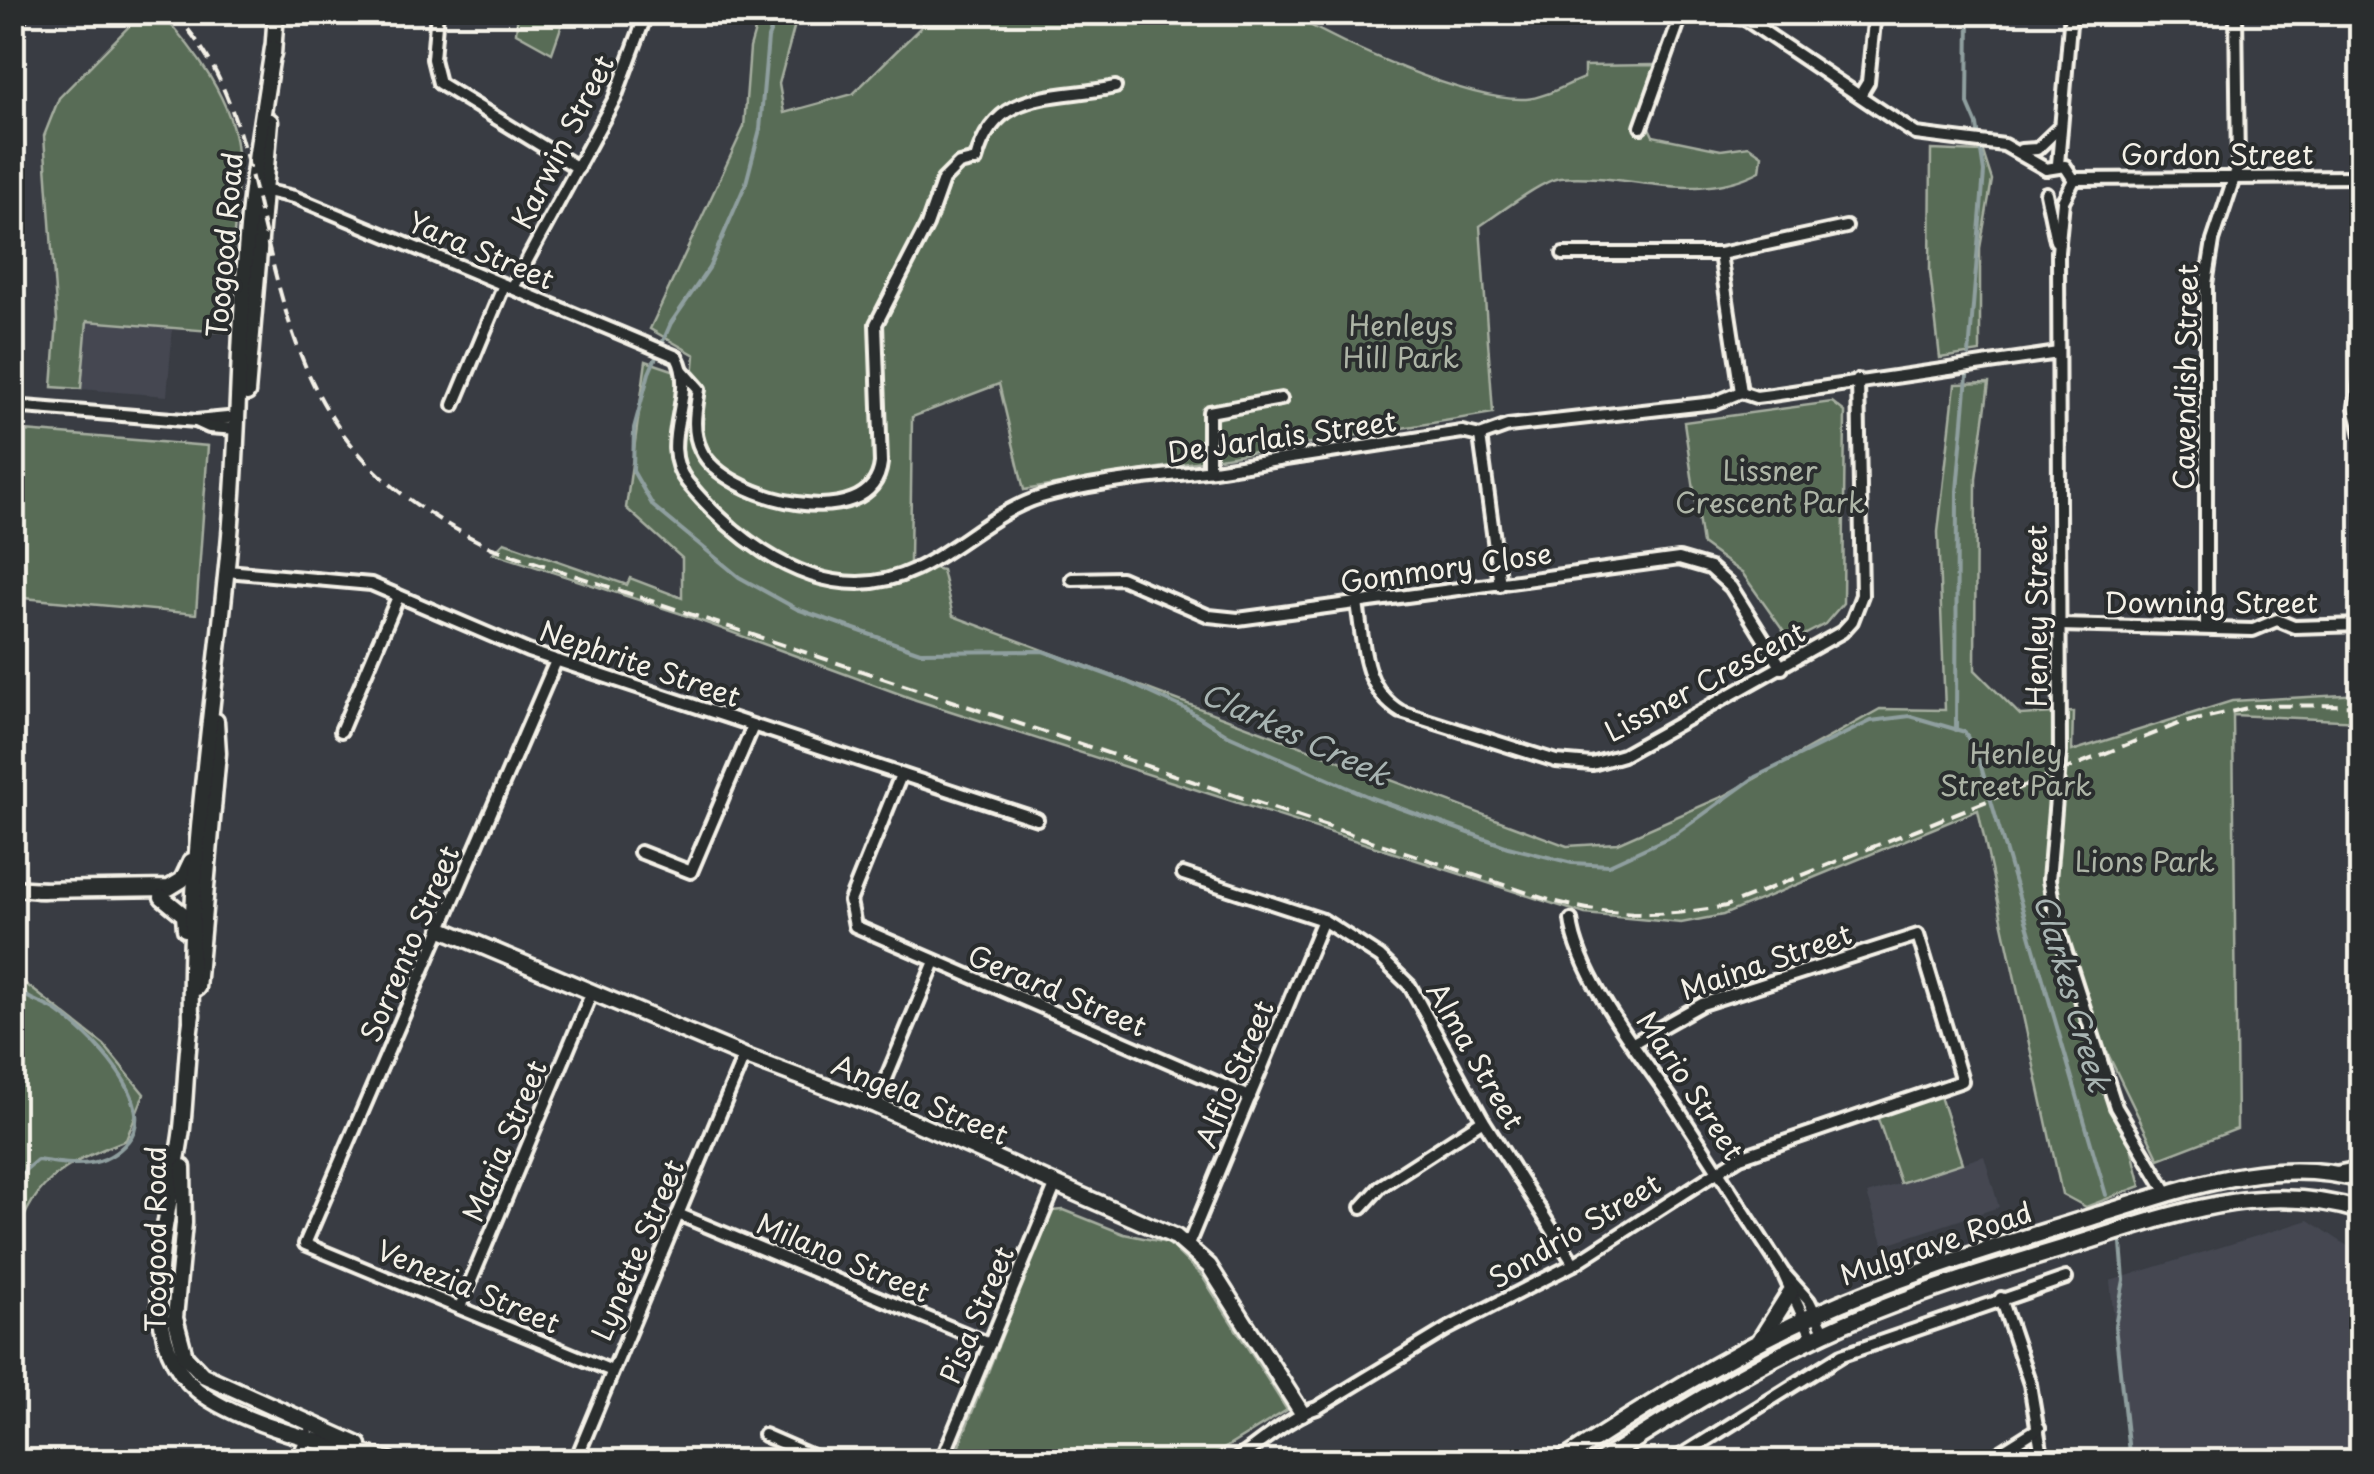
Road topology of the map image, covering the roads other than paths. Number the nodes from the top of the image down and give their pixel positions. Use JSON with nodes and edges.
{"nodes":[{"id":1,"x":24,"y":12,"type":"edge"},
{"id":2,"x":276,"y":12,"type":"edge"},
{"id":3,"x":437,"y":12,"type":"edge"},
{"id":4,"x":647,"y":12,"type":"edge"},
{"id":5,"x":1681,"y":12,"type":"edge"},
{"id":6,"x":1875,"y":12,"type":"edge"},
{"id":7,"x":2071,"y":12,"type":"edge"},
{"id":8,"x":2236,"y":12,"type":"edge"},
{"id":9,"x":12,"y":27,"type":"edge"},
{"id":10,"x":1115,"y":87,"type":"dead end"},
{"id":11,"x":1860,"y":95,"type":"junction"},
{"id":12,"x":2061,"y":126,"type":"junction"},
{"id":13,"x":1641,"y":128,"type":"dead end"},
{"id":14,"x":2020,"y":150,"type":"junction"},
{"id":15,"x":2058,"y":164,"type":"junction"},
{"id":16,"x":578,"y":168,"type":"junction"},
{"id":17,"x":2046,"y":169,"type":"junction"},
{"id":18,"x":2362,"y":177,"type":"edge"},
{"id":19,"x":2234,"y":178,"type":"junction"},
{"id":20,"x":2073,"y":179,"type":"junction"},
{"id":21,"x":260,"y":190,"type":"junction"},
{"id":22,"x":2046,"y":192,"type":"junction"},
{"id":23,"x":2068,"y":193,"type":"junction"},
{"id":24,"x":1846,"y":227,"type":"dead end"},
{"id":25,"x":2058,"y":252,"type":"junction"},
{"id":26,"x":1563,"y":254,"type":"dead end"},
{"id":27,"x":1720,"y":254,"type":"junction"},
{"id":28,"x":508,"y":286,"type":"junction"},
{"id":29,"x":2058,"y":353,"type":"junction"},
{"id":30,"x":674,"y":356,"type":"joint"},
{"id":31,"x":682,"y":370,"type":"junction"},
{"id":32,"x":2362,"y":371,"type":"edge"},
{"id":33,"x":1858,"y":380,"type":"junction"},
{"id":34,"x":1741,"y":392,"type":"junction"},
{"id":35,"x":1281,"y":399,"type":"dead end"},
{"id":36,"x":454,"y":405,"type":"dead end"},
{"id":37,"x":12,"y":406,"type":"edge"},
{"id":38,"x":240,"y":423,"type":"junction"},
{"id":39,"x":2362,"y":435,"type":"edge"},
{"id":40,"x":1480,"y":436,"type":"junction"},
{"id":41,"x":1209,"y":470,"type":"junction"},
{"id":42,"x":226,"y":571,"type":"junction"},
{"id":43,"x":1072,"y":579,"type":"dead end"},
{"id":44,"x":1500,"y":585,"type":"junction"},
{"id":45,"x":398,"y":597,"type":"junction"},
{"id":46,"x":1357,"y":603,"type":"junction"},
{"id":47,"x":2060,"y":626,"type":"junction"},
{"id":48,"x":2206,"y":626,"type":"junction"},
{"id":49,"x":2362,"y":626,"type":"edge"},
{"id":50,"x":556,"y":660,"type":"junction"},
{"id":51,"x":1782,"y":668,"type":"junction"},
{"id":52,"x":215,"y":705,"type":"junction"},
{"id":53,"x":752,"y":726,"type":"junction"},
{"id":54,"x":341,"y":731,"type":"dead end"},
{"id":55,"x":901,"y":775,"type":"junction"},
{"id":56,"x":1037,"y":819,"type":"dead end"},
{"id":57,"x":198,"y":839,"type":"junction"},
{"id":58,"x":640,"y":852,"type":"dead end"},
{"id":59,"x":1183,"y":874,"type":"dead end"},
{"id":60,"x":12,"y":888,"type":"edge"},
{"id":61,"x":36,"y":890,"type":"junction"},
{"id":62,"x":162,"y":896,"type":"junction"},
{"id":63,"x":199,"y":898,"type":"junction"},
{"id":64,"x":1324,"y":920,"type":"junction"},
{"id":65,"x":1571,"y":920,"type":"dead end"},
{"id":66,"x":442,"y":929,"type":"junction"},
{"id":67,"x":934,"y":964,"type":"junction"},
{"id":68,"x":592,"y":992,"type":"junction"},
{"id":69,"x":1633,"y":1042,"type":"junction"},
{"id":70,"x":744,"y":1056,"type":"junction"},
{"id":71,"x":187,"y":1070,"type":"junction"},
{"id":72,"x":1962,"y":1080,"type":"joint"},
{"id":73,"x":1250,"y":1097,"type":"junction"},
{"id":74,"x":875,"y":1105,"type":"junction"},
{"id":75,"x":1483,"y":1120,"type":"junction"},
{"id":76,"x":182,"y":1131,"type":"junction"},
{"id":77,"x":2362,"y":1167,"type":"edge"},
{"id":78,"x":1718,"y":1170,"type":"junction"},
{"id":79,"x":2331,"y":1173,"type":"junction"},
{"id":80,"x":2362,"y":1180,"type":"edge"},
{"id":81,"x":1055,"y":1186,"type":"junction"},
{"id":82,"x":2168,"y":1194,"type":"junction"},
{"id":83,"x":1362,"y":1208,"type":"dead end"},
{"id":84,"x":2361,"y":1210,"type":"edge"},
{"id":85,"x":678,"y":1214,"type":"junction"},
{"id":86,"x":305,"y":1244,"type":"joint"},
{"id":87,"x":1188,"y":1245,"type":"junction"},
{"id":88,"x":1574,"y":1264,"type":"junction"},
{"id":89,"x":1782,"y":1272,"type":"junction"},
{"id":90,"x":2066,"y":1278,"type":"dead end"},
{"id":91,"x":1790,"y":1294,"type":"junction"},
{"id":92,"x":2000,"y":1298,"type":"junction"},
{"id":93,"x":460,"y":1308,"type":"junction"},
{"id":94,"x":1810,"y":1317,"type":"junction"},
{"id":95,"x":1819,"y":1336,"type":"junction"},
{"id":96,"x":1759,"y":1342,"type":"junction"},
{"id":97,"x":990,"y":1344,"type":"junction"},
{"id":98,"x":612,"y":1371,"type":"junction"},
{"id":99,"x":1302,"y":1413,"type":"junction"},
{"id":100,"x":312,"y":1424,"type":"junction"},
{"id":101,"x":2039,"y":1428,"type":"junction"},
{"id":102,"x":764,"y":1435,"type":"dead end"},
{"id":103,"x":306,"y":1438,"type":"junction"},
{"id":104,"x":392,"y":1461,"type":"edge"},
{"id":105,"x":296,"y":1462,"type":"edge"},
{"id":106,"x":574,"y":1462,"type":"edge"},
{"id":107,"x":826,"y":1462,"type":"edge"},
{"id":108,"x":941,"y":1462,"type":"edge"},
{"id":109,"x":1232,"y":1462,"type":"edge"},
{"id":110,"x":1560,"y":1462,"type":"edge"},
{"id":111,"x":1600,"y":1462,"type":"edge"},
{"id":112,"x":1671,"y":1462,"type":"edge"},
{"id":113,"x":1985,"y":1462,"type":"edge"},
{"id":114,"x":2043,"y":1462,"type":"edge"}],
"edges":[{"from":1,"to":9,"type":"street"},
{"from":2,"to":21,"type":"street","name":"Toogood Road"},
{"from":3,"to":16,"type":"street"},
{"from":4,"to":16,"type":"street","name":"Karwin Street"},
{"from":5,"to":11,"type":"street"},
{"from":5,"to":13,"type":"street"},
{"from":6,"to":11,"type":"street"},
{"from":7,"to":12,"type":"street"},
{"from":8,"to":19,"type":"street","name":"Cavendish Street"},
{"from":10,"to":31,"type":"street"},
{"from":11,"to":14,"type":"street"},
{"from":12,"to":14,"type":"street"},
{"from":12,"to":15,"type":"street"},
{"from":14,"to":17,"type":"street"},
{"from":15,"to":17,"type":"street"},
{"from":15,"to":20,"type":"street"},
{"from":16,"to":28,"type":"street","name":"Karwin Street"},
{"from":17,"to":22,"type":"street"},
{"from":18,"to":19,"type":"street","name":"Gordon Street"},
{"from":19,"to":20,"type":"street","name":"Gordon Street"},
{"from":19,"to":48,"type":"street","name":"Cavendish Street"},
{"from":20,"to":23,"type":"street"},
{"from":21,"to":28,"type":"street","name":"Yara Street"},
{"from":21,"to":38,"type":"street","name":"Toogood Road"},
{"from":22,"to":23,"type":"street"},
{"from":22,"to":25,"type":"street","name":"Henley Street"},
{"from":23,"to":25,"type":"street","name":"Henley Street"},
{"from":24,"to":27,"type":"street"},
{"from":25,"to":29,"type":"street","name":"Henley Street"},
{"from":26,"to":27,"type":"street"},
{"from":27,"to":34,"type":"street"},
{"from":28,"to":30,"type":"street","name":"Yara Street"},
{"from":28,"to":36,"type":"street","name":"Karwin Street"},
{"from":29,"to":33,"type":"street","name":"De Jarlais Street"},
{"from":29,"to":47,"type":"street","name":"Henley Street"},
{"from":30,"to":31,"type":"street","name":"De Jarlais Street"},
{"from":31,"to":41,"type":"street","name":"De Jarlais Street"},
{"from":32,"to":39,"type":"street"},
{"from":33,"to":34,"type":"street","name":"De Jarlais Street"},
{"from":33,"to":51,"type":"street","name":"Lissner Crescent"},
{"from":34,"to":40,"type":"street","name":"De Jarlais Street"},
{"from":35,"to":41,"type":"street"},
{"from":37,"to":38,"type":"street"},
{"from":38,"to":42,"type":"street","name":"Toogood Road"},
{"from":40,"to":41,"type":"street","name":"De Jarlais Street"},
{"from":40,"to":44,"type":"street"},
{"from":42,"to":45,"type":"street","name":"Nephrite Street"},
{"from":42,"to":52,"type":"street","name":"Toogood Road"},
{"from":43,"to":46,"type":"street","name":"Gommory Close"},
{"from":44,"to":46,"type":"street","name":"Gommory Close"},
{"from":44,"to":51,"type":"street","name":"Gommory Close"},
{"from":45,"to":50,"type":"street","name":"Nephrite Street"},
{"from":45,"to":54,"type":"street"},
{"from":46,"to":51,"type":"street","name":"Lissner Crescent"},
{"from":47,"to":48,"type":"street","name":"Downing Street"},
{"from":47,"to":82,"type":"street","name":"Henley Street"},
{"from":48,"to":49,"type":"street","name":"Downing Street"},
{"from":50,"to":53,"type":"street","name":"Nephrite Street"},
{"from":50,"to":66,"type":"street","name":"Sorrento Street"},
{"from":52,"to":57,"type":"street","name":"Toogood Road"},
{"from":52,"to":63,"type":"street","name":"Toogood Road"},
{"from":53,"to":55,"type":"street","name":"Nephrite Street"},
{"from":53,"to":58,"type":"street"},
{"from":55,"to":56,"type":"street","name":"Nephrite Street"},
{"from":55,"to":67,"type":"street","name":"Gerard Street"},
{"from":57,"to":61,"type":"street"},
{"from":57,"to":63,"type":"street","name":"Toogood Road"},
{"from":59,"to":64,"type":"street","name":"Alma Street"},
{"from":60,"to":61,"type":"street"},
{"from":61,"to":62,"type":"street"},
{"from":62,"to":63,"type":"street"},
{"from":62,"to":71,"type":"street"},
{"from":63,"to":71,"type":"street","name":"Toogood Road"},
{"from":64,"to":73,"type":"street","name":"Alfio Street"},
{"from":64,"to":75,"type":"street","name":"Alma Street"},
{"from":65,"to":69,"type":"street","name":"Mario Street"},
{"from":66,"to":68,"type":"street","name":"Angela Street"},
{"from":66,"to":86,"type":"street","name":"Sorrento Street"},
{"from":67,"to":73,"type":"street","name":"Gerard Street"},
{"from":67,"to":74,"type":"street"},
{"from":68,"to":70,"type":"street","name":"Angela Street"},
{"from":68,"to":93,"type":"street","name":"Maria Street"},
{"from":69,"to":72,"type":"street","name":"Maina Street"},
{"from":69,"to":78,"type":"street","name":"Mario Street"},
{"from":70,"to":74,"type":"street","name":"Angela Street"},
{"from":70,"to":85,"type":"street","name":"Lynette Street"},
{"from":71,"to":76,"type":"street","name":"Toogood Road"},
{"from":72,"to":78,"type":"street","name":"Sondrio Street"},
{"from":73,"to":87,"type":"street","name":"Alfio Street"},
{"from":74,"to":81,"type":"street","name":"Angela Street"},
{"from":75,"to":83,"type":"street"},
{"from":75,"to":88,"type":"street","name":"Alma Street"},
{"from":76,"to":100,"type":"street","name":"Toogood Road"},
{"from":76,"to":103,"type":"street","name":"Toogood Road"},
{"from":77,"to":79,"type":"street"},
{"from":78,"to":88,"type":"street","name":"Sondrio Street"},
{"from":78,"to":89,"type":"street","name":"Mario Street"},
{"from":79,"to":80,"type":"main road","name":"Mulgrave Road"},
{"from":79,"to":82,"type":"main road","name":"Mulgrave Road"},
{"from":81,"to":87,"type":"street","name":"Angela Street"},
{"from":81,"to":97,"type":"street","name":"Pisa Street"},
{"from":82,"to":94,"type":"main road","name":"Mulgrave Road"},
{"from":84,"to":95,"type":"main road","name":"Mulgrave Road"},
{"from":85,"to":97,"type":"street","name":"Milano Street"},
{"from":85,"to":98,"type":"street","name":"Lynette Street"},
{"from":86,"to":93,"type":"street","name":"Venezia Street"},
{"from":87,"to":99,"type":"street","name":"Angela Street"},
{"from":88,"to":99,"type":"street","name":"Sondrio Street"},
{"from":89,"to":91,"type":"street","name":"Mario Street"},
{"from":89,"to":94,"type":"street","name":"Mario Street"},
{"from":90,"to":92,"type":"street"},
{"from":91,"to":94,"type":"street","name":"Mario Street"},
{"from":91,"to":96,"type":"main road"},
{"from":92,"to":101,"type":"street"},
{"from":92,"to":112,"type":"street"},
{"from":93,"to":98,"type":"street","name":"Venezia Street"},
{"from":94,"to":95,"type":"street","name":"Mario Street"},
{"from":94,"to":96,"type":"main road","name":"Mulgrave Road"},
{"from":95,"to":111,"type":"main road","name":"Mulgrave Road"},
{"from":96,"to":110,"type":"main road","name":"Mulgrave Road"},
{"from":97,"to":108,"type":"street","name":"Pisa Street"},
{"from":98,"to":106,"type":"street","name":"Lynette Street"},
{"from":99,"to":109,"type":"street","name":"Sondrio Street"},
{"from":100,"to":103,"type":"street"},
{"from":100,"to":104,"type":"street","name":"Toogood Road"},
{"from":101,"to":113,"type":"street"},
{"from":101,"to":114,"type":"street"},
{"from":102,"to":107,"type":"street"},
{"from":103,"to":104,"type":"street","name":"Toogood Road"},
{"from":103,"to":105,"type":"street"}]}
